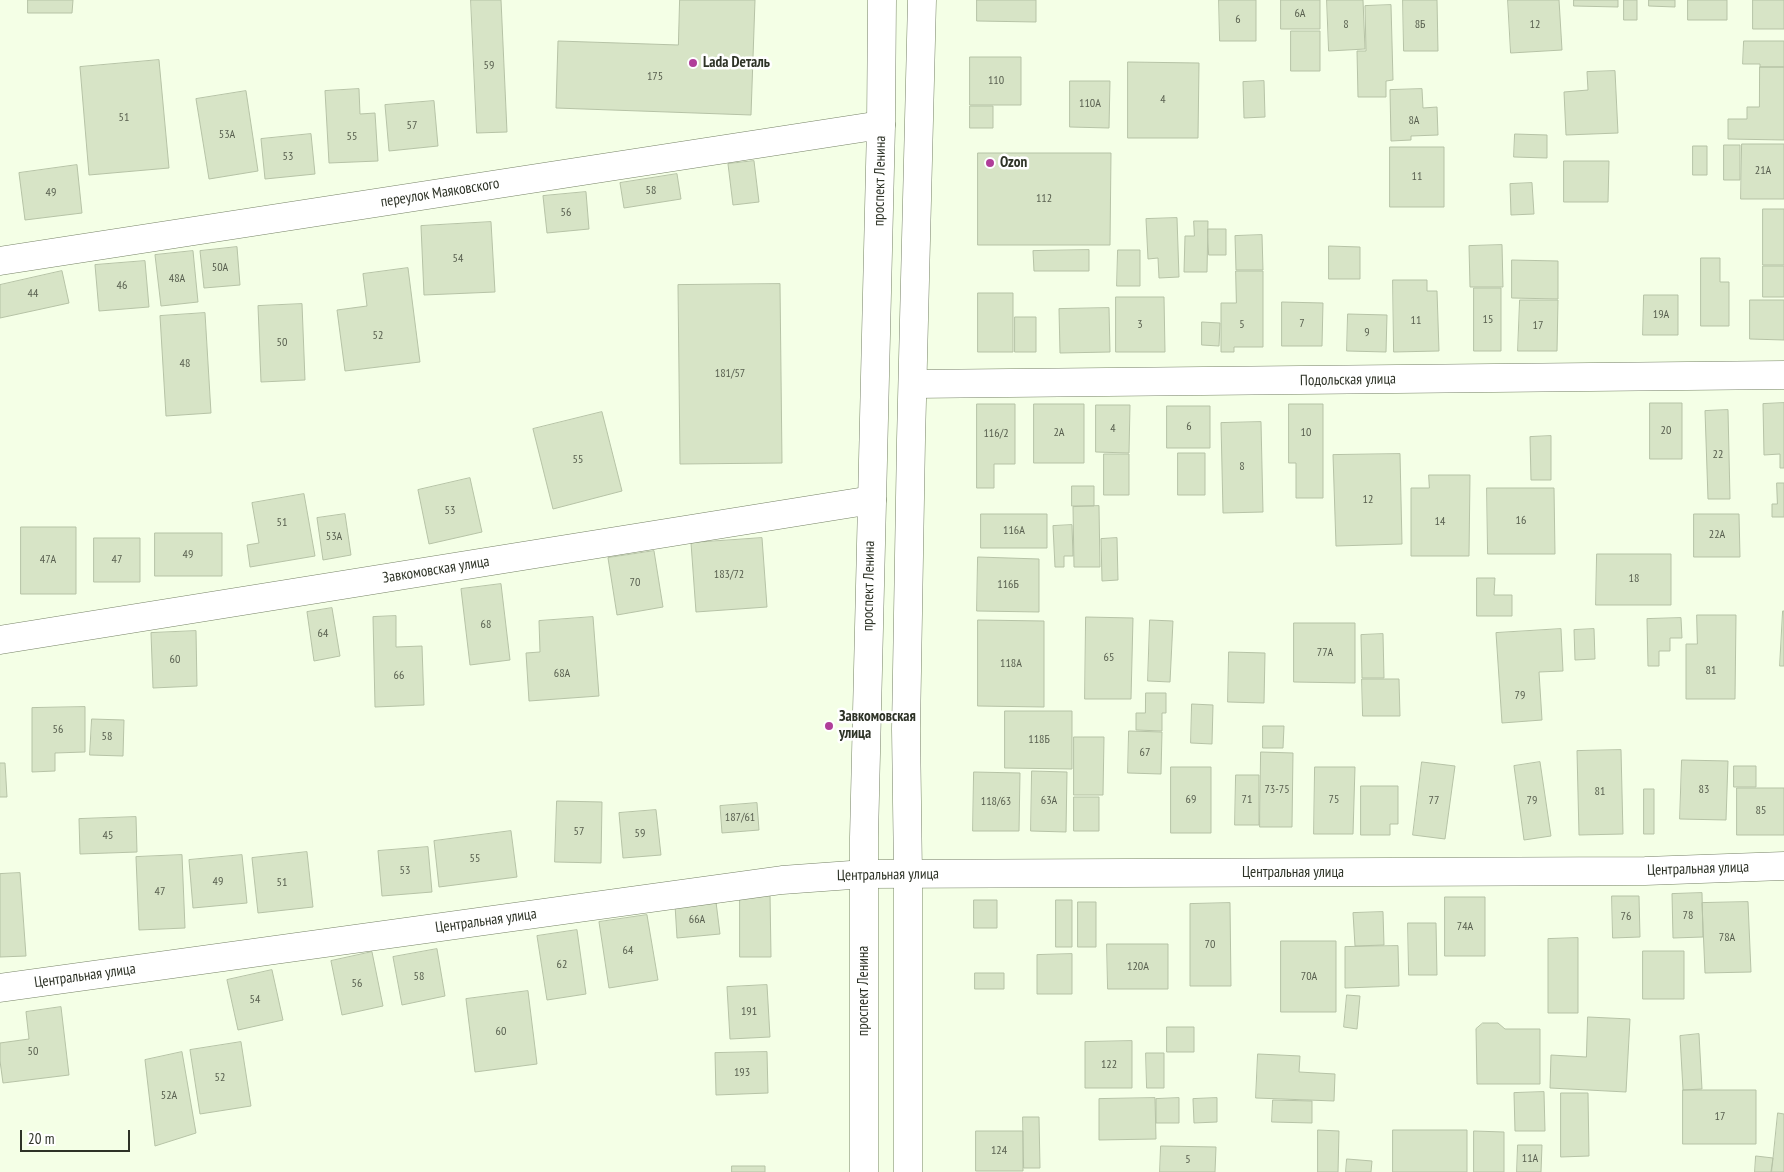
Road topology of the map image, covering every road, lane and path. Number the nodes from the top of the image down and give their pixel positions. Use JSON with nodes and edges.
{"nodes":[{"id":1,"x":882,"y":0,"type":"edge"},
{"id":2,"x":922,"y":0,"type":"edge"},
{"id":3,"x":881,"y":125,"type":"junction"},
{"id":4,"x":0,"y":261,"type":"edge"},
{"id":5,"x":1784,"y":375,"type":"edge"},
{"id":6,"x":913,"y":384,"type":"junction"},
{"id":7,"x":872,"y":500,"type":"junction"},
{"id":8,"x":0,"y":640,"type":"edge"},
{"id":9,"x":1784,"y":866,"type":"edge"},
{"id":10,"x":865,"y":874,"type":"junction"},
{"id":11,"x":908,"y":874,"type":"junction"},
{"id":12,"x":0,"y":988,"type":"edge"},
{"id":13,"x":864,"y":1172,"type":"edge"},
{"id":14,"x":908,"y":1172,"type":"edge"}],
"edges":[{"from":1,"to":3,"type":"street","name":"проспект Ленина"},
{"from":2,"to":6,"type":"street"},
{"from":3,"to":4,"type":"street","name":"переулок Маяковского"},
{"from":3,"to":7,"type":"street","name":"проспект Ленина"},
{"from":5,"to":6,"type":"street","name":"Подольская улица"},
{"from":6,"to":11,"type":"street"},
{"from":7,"to":8,"type":"street","name":"Завкомовская улица"},
{"from":7,"to":10,"type":"street","name":"проспект Ленина"},
{"from":9,"to":11,"type":"street","name":"Центральная улица"},
{"from":10,"to":11,"type":"street","name":"Центральная улица"},
{"from":10,"to":12,"type":"street","name":"Центральная улица"},
{"from":10,"to":13,"type":"street","name":"проспект Ленина"},
{"from":11,"to":14,"type":"street"}]}
